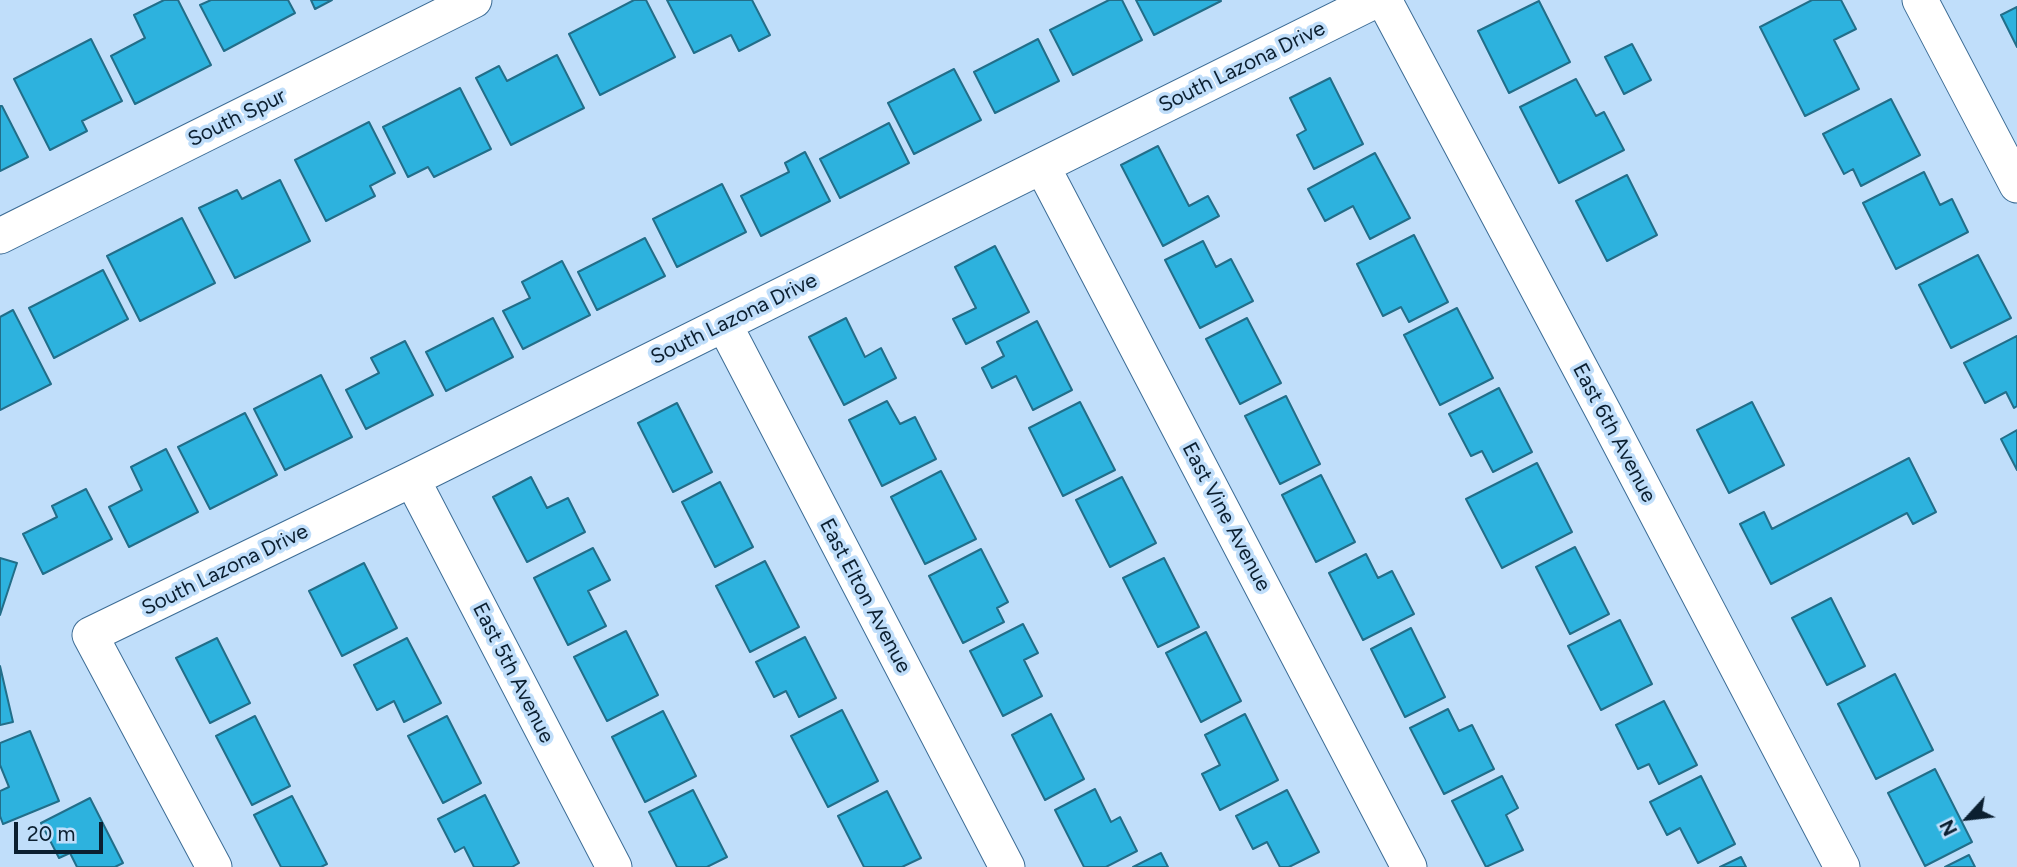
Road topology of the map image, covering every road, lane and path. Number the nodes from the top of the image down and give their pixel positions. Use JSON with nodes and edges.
{"nodes":[{"id":1,"x":474,"y":0,"type":"edge"},
{"id":2,"x":1376,"y":0,"type":"edge"},
{"id":3,"x":1384,"y":0,"type":"edge"},
{"id":4,"x":1920,"y":0,"type":"edge"},
{"id":5,"x":1042,"y":166,"type":"junction"},
{"id":6,"x":2017,"y":186,"type":"edge"},
{"id":7,"x":0,"y":236,"type":"edge"},
{"id":8,"x":724,"y":324,"type":"junction"},
{"id":9,"x":412,"y":479,"type":"junction"},
{"id":10,"x":214,"y":867,"type":"edge"},
{"id":11,"x":614,"y":867,"type":"edge"},
{"id":12,"x":1007,"y":867,"type":"edge"},
{"id":13,"x":1409,"y":867,"type":"edge"},
{"id":14,"x":1842,"y":867,"type":"edge"}],
"edges":[{"from":1,"to":7,"type":"street","name":"South Spur"},
{"from":2,"to":5,"type":"street","name":"South Lazona Drive"},
{"from":3,"to":14,"type":"street","name":"East 6th Avenue"},
{"from":4,"to":6,"type":"street"},
{"from":5,"to":8,"type":"street","name":"South Lazona Drive"},
{"from":5,"to":13,"type":"street","name":"East Vine Avenue"},
{"from":8,"to":9,"type":"street","name":"South Lazona Drive"},
{"from":8,"to":12,"type":"street","name":"East Elton Avenue"},
{"from":9,"to":10,"type":"street","name":"South Lazona Drive"},
{"from":9,"to":11,"type":"street","name":"East 5th Avenue"}]}
